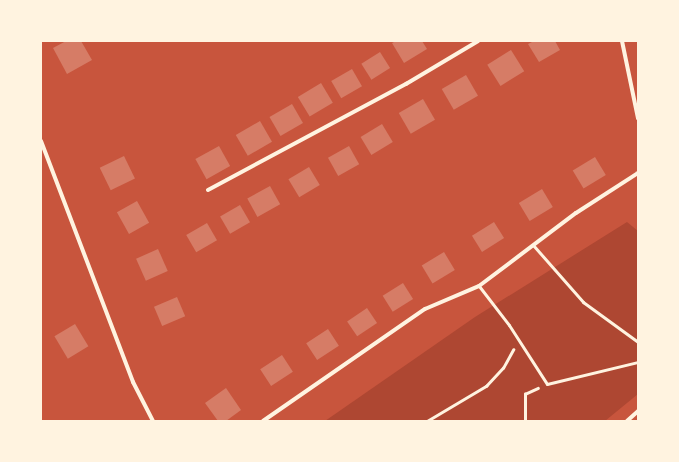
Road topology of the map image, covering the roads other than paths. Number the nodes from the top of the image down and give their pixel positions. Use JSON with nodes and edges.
{"nodes":[{"id":1,"x":478,"y":41,"type":"edge"},
{"id":2,"x":622,"y":41,"type":"edge"},
{"id":3,"x":638,"y":118,"type":"edge"},
{"id":4,"x":41,"y":141,"type":"edge"},
{"id":5,"x":638,"y":173,"type":"edge"},
{"id":6,"x":208,"y":190,"type":"dead end"},
{"id":7,"x":532,"y":245,"type":"junction"},
{"id":8,"x":479,"y":286,"type":"junction"},
{"id":9,"x":638,"y":342,"type":"edge"},
{"id":10,"x":638,"y":362,"type":"edge"},
{"id":11,"x":638,"y":411,"type":"edge"},
{"id":12,"x":153,"y":421,"type":"edge"},
{"id":13,"x":263,"y":421,"type":"edge"},
{"id":14,"x":626,"y":421,"type":"edge"}],
"edges":[{"from":1,"to":6,"type":"street"},
{"from":2,"to":3,"type":"street"},
{"from":4,"to":12,"type":"street"},
{"from":5,"to":7,"type":"street"},
{"from":7,"to":8,"type":"street"},
{"from":7,"to":9,"type":"lane"},
{"from":8,"to":10,"type":"lane"},
{"from":8,"to":13,"type":"street"},
{"from":11,"to":14,"type":"street"}]}
